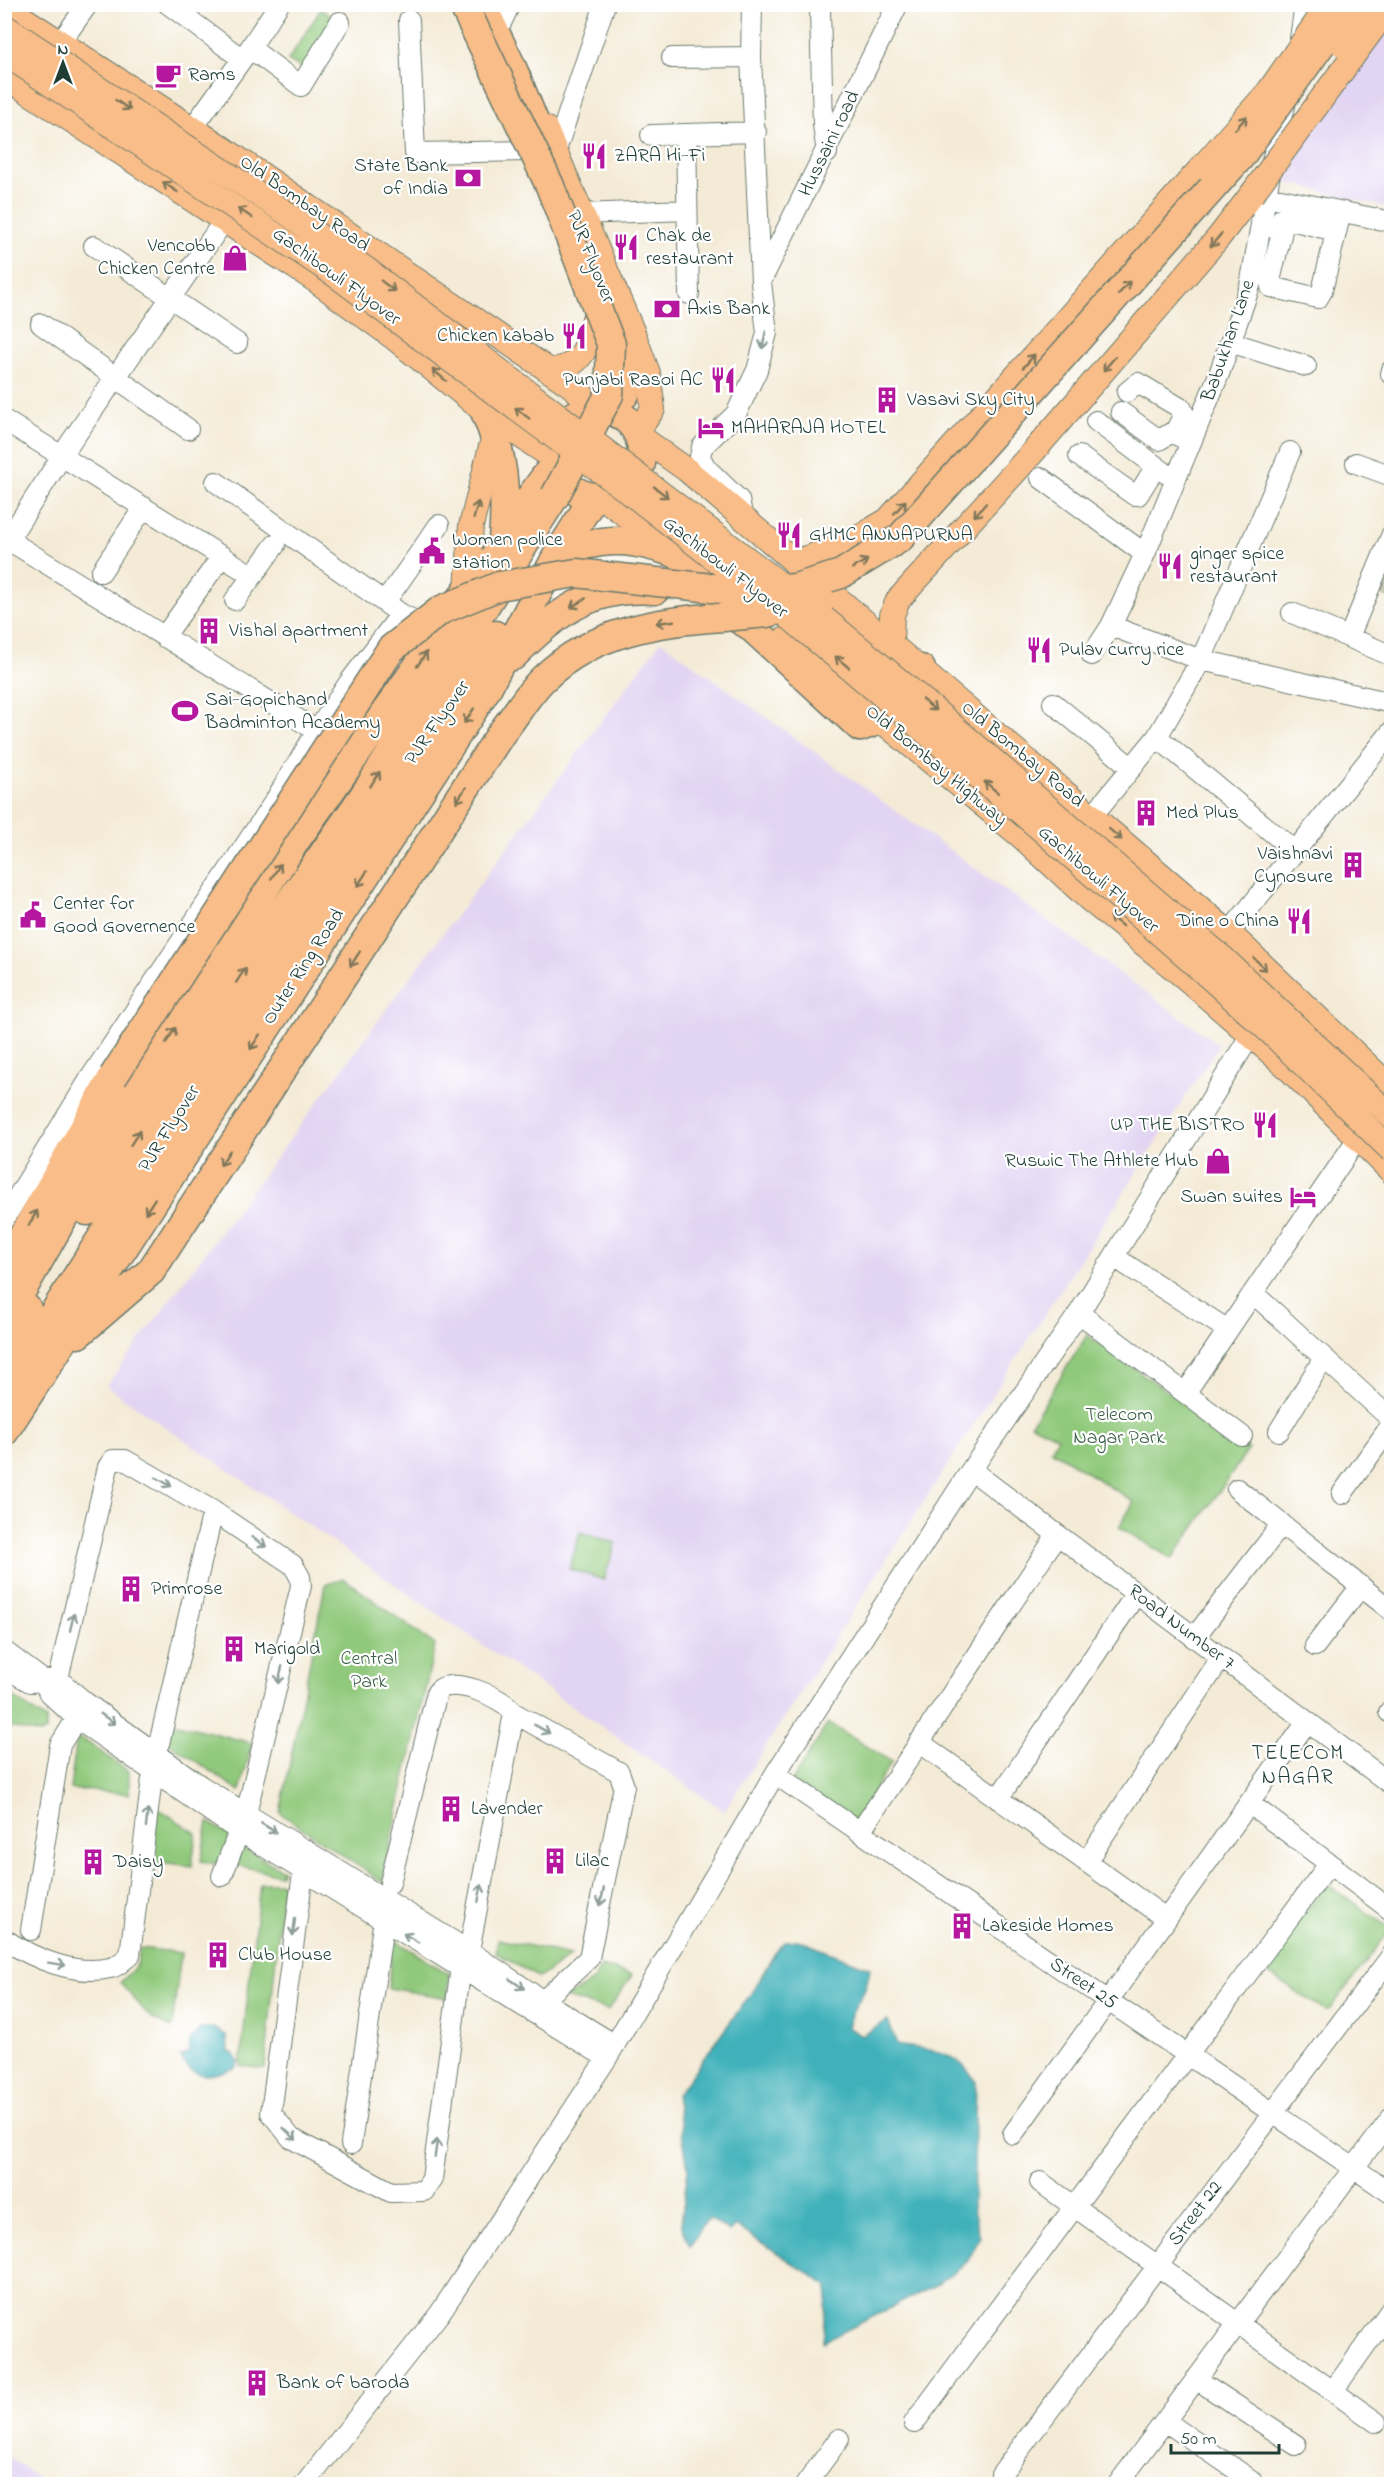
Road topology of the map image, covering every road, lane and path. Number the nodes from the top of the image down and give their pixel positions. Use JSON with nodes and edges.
{"nodes":[{"id":1,"x":88,"y":4,"type":"edge"},
{"id":2,"x":168,"y":4,"type":"edge"},
{"id":3,"x":279,"y":4,"type":"edge"},
{"id":4,"x":464,"y":4,"type":"edge"},
{"id":5,"x":605,"y":4,"type":"edge"},
{"id":6,"x":752,"y":4,"type":"edge"},
{"id":7,"x":898,"y":4,"type":"edge"},
{"id":8,"x":1305,"y":4,"type":"edge"},
{"id":9,"x":1328,"y":4,"type":"edge"},
{"id":10,"x":1350,"y":4,"type":"edge"},
{"id":11,"x":1374,"y":4,"type":"edge"},
{"id":12,"x":1391,"y":4,"type":"edge"},
{"id":13,"x":4,"y":6,"type":"edge"},
{"id":14,"x":496,"y":9,"type":"edge"},
{"id":15,"x":820,"y":9,"type":"dead end"},
{"id":16,"x":409,"y":20,"type":"dead end"},
{"id":17,"x":340,"y":22,"type":"dead end"},
{"id":18,"x":4,"y":26,"type":"edge"},
{"id":19,"x":60,"y":43,"type":"junction"},
{"id":20,"x":4,"y":53,"type":"edge"},
{"id":21,"x":245,"y":53,"type":"junction"},
{"id":22,"x":751,"y":57,"type":"junction"},
{"id":23,"x":672,"y":58,"type":"dead end"},
{"id":24,"x":4,"y":76,"type":"edge"},
{"id":25,"x":192,"y":129,"type":"junction"},
{"id":26,"x":756,"y":132,"type":"junction"},
{"id":27,"x":686,"y":134,"type":"junction"},
{"id":28,"x":651,"y":135,"type":"dead end"},
{"id":29,"x":529,"y":151,"type":"junction"},
{"id":30,"x":555,"y":153,"type":"junction"},
{"id":31,"x":827,"y":153,"type":"junction"},
{"id":32,"x":1259,"y":195,"type":"junction"},
{"id":33,"x":687,"y":210,"type":"junction"},
{"id":34,"x":1341,"y":212,"type":"junction"},
{"id":35,"x":580,"y":214,"type":"junction"},
{"id":36,"x":1282,"y":218,"type":"dead end"},
{"id":37,"x":223,"y":222,"type":"junction"},
{"id":38,"x":1392,"y":222,"type":"edge"},
{"id":39,"x":1261,"y":223,"type":"junction"},
{"id":40,"x":1336,"y":231,"type":"junction"},
{"id":41,"x":94,"y":246,"type":"dead end"},
{"id":42,"x":761,"y":282,"type":"junction"},
{"id":43,"x":424,"y":288,"type":"junction"},
{"id":44,"x":689,"y":294,"type":"dead end"},
{"id":45,"x":172,"y":299,"type":"junction"},
{"id":46,"x":594,"y":319,"type":"junction"},
{"id":47,"x":41,"y":324,"type":"dead end"},
{"id":48,"x":393,"y":337,"type":"junction"},
{"id":49,"x":1230,"y":342,"type":"junction"},
{"id":50,"x":237,"y":343,"type":"dead end"},
{"id":51,"x":1306,"y":366,"type":"dead end"},
{"id":52,"x":549,"y":371,"type":"junction"},
{"id":53,"x":115,"y":378,"type":"junction"},
{"id":54,"x":1127,"y":392,"type":"dead end"},
{"id":55,"x":599,"y":409,"type":"junction"},
{"id":56,"x":1121,"y":412,"type":"dead end"},
{"id":57,"x":4,"y":420,"type":"edge"},
{"id":58,"x":1096,"y":421,"type":"dead end"},
{"id":59,"x":489,"y":422,"type":"junction"},
{"id":60,"x":188,"y":429,"type":"dead end"},
{"id":61,"x":638,"y":434,"type":"junction"},
{"id":62,"x":1183,"y":436,"type":"junction"},
{"id":63,"x":1290,"y":452,"type":"dead end"},
{"id":64,"x":62,"y":456,"type":"junction"},
{"id":65,"x":1079,"y":456,"type":"dead end"},
{"id":66,"x":555,"y":461,"type":"junction"},
{"id":67,"x":1356,"y":463,"type":"dead end"},
{"id":68,"x":1156,"y":466,"type":"junction"},
{"id":69,"x":1392,"y":476,"type":"edge"},
{"id":70,"x":1041,"y":478,"type":"dead end"},
{"id":71,"x":1176,"y":478,"type":"junction"},
{"id":72,"x":216,"y":482,"type":"dead end"},
{"id":73,"x":598,"y":497,"type":"junction"},
{"id":74,"x":144,"y":507,"type":"junction"},
{"id":75,"x":742,"y":518,"type":"junction"},
{"id":76,"x":439,"y":525,"type":"dead end"},
{"id":77,"x":1392,"y":534,"type":"edge"},
{"id":78,"x":7,"y":543,"type":"edge"},
{"id":79,"x":274,"y":544,"type":"dead end"},
{"id":80,"x":502,"y":548,"type":"junction"},
{"id":81,"x":558,"y":554,"type":"junction"},
{"id":82,"x":1145,"y":554,"type":"junction"},
{"id":83,"x":680,"y":555,"type":"junction"},
{"id":84,"x":222,"y":556,"type":"junction"},
{"id":85,"x":794,"y":562,"type":"junction"},
{"id":86,"x":101,"y":572,"type":"dead end"},
{"id":87,"x":253,"y":576,"type":"junction"},
{"id":88,"x":467,"y":590,"type":"junction"},
{"id":89,"x":235,"y":600,"type":"dead end"},
{"id":90,"x":385,"y":602,"type":"junction"},
{"id":91,"x":1292,"y":613,"type":"dead end"},
{"id":92,"x":401,"y":614,"type":"junction"},
{"id":93,"x":1111,"y":626,"type":"junction"},
{"id":94,"x":440,"y":632,"type":"junction"},
{"id":95,"x":164,"y":637,"type":"junction"},
{"id":96,"x":1349,"y":637,"type":"junction"},
{"id":97,"x":891,"y":644,"type":"junction"},
{"id":98,"x":1092,"y":655,"type":"dead end"},
{"id":99,"x":1392,"y":656,"type":"edge"},
{"id":100,"x":1202,"y":660,"type":"junction"},
{"id":101,"x":921,"y":669,"type":"junction"},
{"id":102,"x":486,"y":690,"type":"junction"},
{"id":103,"x":1053,"y":703,"type":"dead end"},
{"id":104,"x":1392,"y":703,"type":"edge"},
{"id":105,"x":880,"y":720,"type":"junction"},
{"id":106,"x":317,"y":731,"type":"junction"},
{"id":107,"x":1392,"y":731,"type":"edge"},
{"id":108,"x":1157,"y":737,"type":"junction"},
{"id":109,"x":1132,"y":768,"type":"junction"},
{"id":110,"x":1093,"y":815,"type":"junction"},
{"id":111,"x":1296,"y":852,"type":"junction"},
{"id":112,"x":1229,"y":933,"type":"junction"},
{"id":113,"x":1250,"y":1036,"type":"junction"},
{"id":114,"x":1392,"y":1089,"type":"edge"},
{"id":115,"x":1392,"y":1117,"type":"edge"},
{"id":116,"x":1358,"y":1138,"type":"junction"},
{"id":117,"x":1392,"y":1151,"type":"edge"},
{"id":118,"x":1392,"y":1172,"type":"edge"},
{"id":119,"x":4,"y":1219,"type":"edge"},
{"id":120,"x":1114,"y":1257,"type":"junction"},
{"id":121,"x":4,"y":1269,"type":"edge"},
{"id":122,"x":1253,"y":1293,"type":"junction"},
{"id":123,"x":1080,"y":1313,"type":"junction"},
{"id":124,"x":4,"y":1322,"type":"edge"},
{"id":125,"x":1228,"y":1330,"type":"junction"},
{"id":126,"x":4,"y":1349,"type":"edge"},
{"id":127,"x":51,"y":1356,"type":"junction"},
{"id":128,"x":1324,"y":1358,"type":"junction"},
{"id":129,"x":4,"y":1392,"type":"edge"},
{"id":130,"x":1186,"y":1392,"type":"junction"},
{"id":131,"x":1392,"y":1422,"type":"edge"},
{"id":132,"x":1279,"y":1431,"type":"dead end"},
{"id":133,"x":4,"y":1432,"type":"edge"},
{"id":134,"x":1242,"y":1436,"type":"dead end"},
{"id":135,"x":971,"y":1470,"type":"junction"},
{"id":136,"x":1237,"y":1489,"type":"dead end"},
{"id":137,"x":1342,"y":1494,"type":"dead end"},
{"id":138,"x":213,"y":1511,"type":"junction"},
{"id":139,"x":1282,"y":1524,"type":"junction"},
{"id":140,"x":1057,"y":1535,"type":"junction"},
{"id":141,"x":1361,"y":1586,"type":"junction"},
{"id":142,"x":1136,"y":1594,"type":"junction"},
{"id":143,"x":1392,"y":1611,"type":"edge"},
{"id":144,"x":1194,"y":1638,"type":"junction"},
{"id":145,"x":1315,"y":1646,"type":"dead end"},
{"id":146,"x":4,"y":1651,"type":"edge"},
{"id":147,"x":1221,"y":1658,"type":"junction"},
{"id":148,"x":4,"y":1667,"type":"edge"},
{"id":149,"x":50,"y":1679,"type":"junction"},
{"id":150,"x":81,"y":1711,"type":"junction"},
{"id":151,"x":514,"y":1713,"type":"junction"},
{"id":152,"x":1307,"y":1722,"type":"junction"},
{"id":153,"x":919,"y":1742,"type":"junction"},
{"id":154,"x":155,"y":1761,"type":"junction"},
{"id":155,"x":775,"y":1774,"type":"junction"},
{"id":156,"x":1392,"y":1785,"type":"edge"},
{"id":157,"x":998,"y":1799,"type":"junction"},
{"id":158,"x":1248,"y":1803,"type":"junction"},
{"id":159,"x":243,"y":1823,"type":"junction"},
{"id":160,"x":860,"y":1832,"type":"junction"},
{"id":161,"x":303,"y":1860,"type":"junction"},
{"id":162,"x":1086,"y":1862,"type":"junction"},
{"id":163,"x":1329,"y":1864,"type":"junction"},
{"id":164,"x":222,"y":1876,"type":"dead end"},
{"id":165,"x":390,"y":1883,"type":"dead end"},
{"id":166,"x":1392,"y":1911,"type":"edge"},
{"id":167,"x":385,"y":1912,"type":"junction"},
{"id":168,"x":1165,"y":1918,"type":"junction"},
{"id":169,"x":31,"y":1930,"type":"dead end"},
{"id":170,"x":4,"y":1939,"type":"edge"},
{"id":171,"x":1392,"y":1955,"type":"edge"},
{"id":172,"x":465,"y":1959,"type":"junction"},
{"id":173,"x":1107,"y":2000,"type":"junction"},
{"id":174,"x":538,"y":2007,"type":"junction"},
{"id":175,"x":611,"y":2052,"type":"junction"},
{"id":176,"x":1188,"y":2055,"type":"junction"},
{"id":177,"x":1273,"y":2113,"type":"junction"},
{"id":178,"x":1392,"y":2117,"type":"edge"},
{"id":179,"x":1012,"y":2134,"type":"dead end"},
{"id":180,"x":351,"y":2144,"type":"dead end"},
{"id":181,"x":1353,"y":2168,"type":"junction"},
{"id":182,"x":1040,"y":2182,"type":"dead end"},
{"id":183,"x":1392,"y":2194,"type":"edge"},
{"id":184,"x":1074,"y":2206,"type":"junction"},
{"id":185,"x":1157,"y":2266,"type":"junction"},
{"id":186,"x":1392,"y":2308,"type":"edge"},
{"id":187,"x":1238,"y":2323,"type":"junction"},
{"id":188,"x":1196,"y":2379,"type":"junction"},
{"id":189,"x":1334,"y":2391,"type":"junction"},
{"id":190,"x":1165,"y":2421,"type":"junction"},
{"id":191,"x":914,"y":2422,"type":"dead end"},
{"id":192,"x":1376,"y":2422,"type":"dead end"},
{"id":193,"x":839,"y":2439,"type":"dead end"},
{"id":194,"x":1296,"y":2445,"type":"dead end"},
{"id":195,"x":1001,"y":2474,"type":"dead end"},
{"id":196,"x":1251,"y":2480,"type":"dead end"},
{"id":197,"x":305,"y":2484,"type":"edge"},
{"id":198,"x":806,"y":2484,"type":"edge"},
{"id":199,"x":1118,"y":2484,"type":"edge"}],
"edges":[{"from":1,"to":19,"type":"street"},
{"from":2,"to":21,"type":"street"},
{"from":3,"to":21,"type":"street"},
{"from":4,"to":29,"type":"main road"},
{"from":126,"to":4,"type":"highway","name":"PJR Flyover","one_way":true,"bridge":true},
{"from":5,"to":30,"type":"street"},
{"from":6,"to":22,"type":"street"},
{"from":7,"to":31,"type":"street","name":"Hussaini road"},
{"from":8,"to":32,"type":"street","name":"Babukhan Lane"},
{"from":85,"to":9,"type":"main road","one_way":true,"bridge":true},
{"from":121,"to":10,"type":"highway","one_way":true,"bridge":true},
{"from":11,"to":127,"type":"highway","one_way":true,"bridge":true},
{"from":12,"to":32,"type":"main road","bridge":true},
{"from":13,"to":19,"type":"main road","name":"Old Bombay Road"},
{"from":14,"to":30,"type":"main road"},
{"from":14,"to":129,"type":"highway","name":"PJR Flyover","bridge":true},
{"from":15,"to":31,"type":"street"},
{"from":16,"to":29,"type":"street"},
{"from":17,"to":21,"type":"street"},
{"from":18,"to":115,"type":"main road","name":"Gachibowli Flyover","one_way":true,"bridge":true},
{"from":19,"to":25,"type":"main road","name":"Old Bombay Road"},
{"from":117,"to":20,"type":"main road","name":"Gachibowli Flyover","one_way":true,"bridge":true},
{"from":21,"to":25,"type":"street"},
{"from":22,"to":23,"type":"street"},
{"from":22,"to":26,"type":"street"},
{"from":37,"to":24,"type":"main road","one_way":true},
{"from":25,"to":43,"type":"main road","name":"Old Bombay Road"},
{"from":26,"to":27,"type":"street"},
{"from":26,"to":42,"type":"street"},
{"from":27,"to":28,"type":"street"},
{"from":27,"to":33,"type":"street"},
{"from":29,"to":46,"type":"main road"},
{"from":30,"to":35,"type":"main road"},
{"from":31,"to":42,"type":"street","name":"Hussaini road"},
{"from":32,"to":34,"type":"street"},
{"from":32,"to":39,"type":"street","name":"Babukhan Lane"},
{"from":32,"to":97,"type":"main road","one_way":true},
{"from":33,"to":35,"type":"street"},
{"from":33,"to":44,"type":"street"},
{"from":34,"to":38,"type":"street"},
{"from":34,"to":40,"type":"street"},
{"from":35,"to":61,"type":"main road"},
{"from":36,"to":40,"type":"street"},
{"from":37,"to":45,"type":"street"},
{"from":37,"to":48,"type":"main road"},
{"from":39,"to":40,"type":"street"},
{"from":39,"to":49,"type":"street","name":"Babukhan Lane"},
{"from":41,"to":45,"type":"street"},
{"from":42,"to":75,"type":"street","one_way":true},
{"from":43,"to":48,"type":"main road"},
{"from":43,"to":52,"type":"main road","name":"Old Bombay Road"},
{"from":45,"to":50,"type":"street"},
{"from":45,"to":53,"type":"street"},
{"from":46,"to":52,"type":"main road"},
{"from":46,"to":55,"type":"main road"},
{"from":47,"to":53,"type":"street"},
{"from":59,"to":48,"type":"main road","one_way":true},
{"from":49,"to":51,"type":"street"},
{"from":49,"to":62,"type":"street","name":"Babukhan Lane"},
{"from":52,"to":55,"type":"main road","name":"Old Bombay Road"},
{"from":53,"to":60,"type":"street"},
{"from":53,"to":64,"type":"street"},
{"from":54,"to":62,"type":"street"},
{"from":55,"to":61,"type":"highway"},
{"from":55,"to":66,"type":"highway"},
{"from":56,"to":62,"type":"street"},
{"from":57,"to":64,"type":"street"},
{"from":58,"to":68,"type":"street"},
{"from":59,"to":66,"type":"main road"},
{"from":59,"to":80,"type":"highway"},
{"from":88,"to":59,"type":"main road","one_way":true},
{"from":61,"to":73,"type":"highway"},
{"from":61,"to":75,"type":"main road","name":"Old Bombay Road"},
{"from":62,"to":71,"type":"street","name":"Babukhan Lane"},
{"from":63,"to":100,"type":"street"},
{"from":64,"to":74,"type":"street"},
{"from":64,"to":78,"type":"street"},
{"from":65,"to":68,"type":"street"},
{"from":66,"to":73,"type":"highway"},
{"from":66,"to":80,"type":"highway"},
{"from":67,"to":69,"type":"street"},
{"from":68,"to":71,"type":"street"},
{"from":70,"to":82,"type":"street"},
{"from":71,"to":82,"type":"street","name":"Babukhan Lane"},
{"from":72,"to":90,"type":"street"},
{"from":73,"to":81,"type":"highway","name":"Outer Ring Road"},
{"from":73,"to":83,"type":"main road","name":"Old Bombay Highway"},
{"from":74,"to":84,"type":"street"},
{"from":74,"to":86,"type":"street"},
{"from":75,"to":85,"type":"main road","name":"Old Bombay Road"},
{"from":76,"to":90,"type":"street"},
{"from":77,"to":96,"type":"street"},
{"from":78,"to":95,"type":"street"},
{"from":79,"to":87,"type":"street"},
{"from":80,"to":88,"type":"highway"},
{"from":81,"to":83,"type":"highway"},
{"from":81,"to":102,"type":"highway","name":"Outer Ring Road"},
{"from":82,"to":93,"type":"street","name":"Babukhan Lane"},
{"from":83,"to":105,"type":"main road","name":"Old Bombay Highway"},
{"from":84,"to":87,"type":"street"},
{"from":84,"to":95,"type":"street"},
{"from":85,"to":97,"type":"main road","name":"Old Bombay Road"},
{"from":87,"to":89,"type":"street"},
{"from":88,"to":94,"type":"highway"},
{"from":90,"to":92,"type":"street"},
{"from":91,"to":96,"type":"street"},
{"from":92,"to":94,"type":"street"},
{"from":92,"to":106,"type":"street"},
{"from":93,"to":98,"type":"street","name":"Babukhan Lane"},
{"from":93,"to":100,"type":"street"},
{"from":124,"to":94,"type":"highway","one_way":true},
{"from":95,"to":106,"type":"street"},
{"from":96,"to":99,"type":"street"},
{"from":97,"to":101,"type":"main road","name":"Old Bombay Road"},
{"from":100,"to":104,"type":"street"},
{"from":100,"to":108,"type":"street"},
{"from":101,"to":105,"type":"highway"},
{"from":101,"to":110,"type":"main road","name":"Old Bombay Road"},
{"from":105,"to":102,"type":"highway","one_way":true},
{"from":102,"to":127,"type":"highway","name":"Outer Ring Road","one_way":true},
{"from":103,"to":109,"type":"street"},
{"from":113,"to":105,"type":"main road","name":"Old Bombay Highway","one_way":true},
{"from":106,"to":119,"type":"street"},
{"from":107,"to":111,"type":"street"},
{"from":108,"to":109,"type":"street"},
{"from":108,"to":111,"type":"street"},
{"from":109,"to":110,"type":"street"},
{"from":110,"to":112,"type":"main road","name":"Old Bombay Road","one_way":true},
{"from":111,"to":112,"type":"street"},
{"from":112,"to":114,"type":"main road","name":"Old Bombay Road","one_way":true},
{"from":113,"to":116,"type":"main road","name":"Old Bombay Highway"},
{"from":113,"to":120,"type":"street"},
{"from":116,"to":118,"type":"main road","name":"Old Bombay Highway"},
{"from":116,"to":122,"type":"street"},
{"from":120,"to":123,"type":"street"},
{"from":120,"to":125,"type":"street"},
{"from":122,"to":125,"type":"street"},
{"from":122,"to":128,"type":"street"},
{"from":123,"to":130,"type":"street"},
{"from":123,"to":135,"type":"street"},
{"from":125,"to":130,"type":"street"},
{"from":127,"to":133,"type":"highway","name":"Outer Ring Road"},
{"from":128,"to":131,"type":"street"},
{"from":128,"to":132,"type":"street"},
{"from":130,"to":134,"type":"street"},
{"from":131,"to":137,"type":"street"},
{"from":135,"to":140,"type":"street","name":"Road Number 7"},
{"from":135,"to":155,"type":"street"},
{"from":136,"to":139,"type":"street"},
{"from":149,"to":138,"type":"street","one_way":true},
{"from":138,"to":154,"type":"street"},
{"from":138,"to":159,"type":"street","one_way":true},
{"from":139,"to":141,"type":"street"},
{"from":139,"to":144,"type":"street"},
{"from":140,"to":142,"type":"street","name":"Road Number 7"},
{"from":140,"to":153,"type":"street"},
{"from":141,"to":143,"type":"street"},
{"from":141,"to":145,"type":"street"},
{"from":142,"to":144,"type":"street","name":"Road Number 7"},
{"from":142,"to":157,"type":"street"},
{"from":144,"to":147,"type":"street","name":"Road Number 7"},
{"from":146,"to":149,"type":"street"},
{"from":147,"to":152,"type":"street","name":"Road Number 7"},
{"from":147,"to":162,"type":"street"},
{"from":148,"to":149,"type":"street"},
{"from":149,"to":150,"type":"street"},
{"from":150,"to":154,"type":"street"},
{"from":150,"to":169,"type":"street"},
{"from":151,"to":165,"type":"street"},
{"from":172,"to":151,"type":"street","one_way":true},
{"from":151,"to":174,"type":"street","one_way":true},
{"from":152,"to":156,"type":"street","name":"Road Number 7"},
{"from":152,"to":158,"type":"street"},
{"from":153,"to":157,"type":"street"},
{"from":153,"to":160,"type":"street"},
{"from":154,"to":159,"type":"street"},
{"from":170,"to":154,"type":"street","one_way":true},
{"from":155,"to":160,"type":"street","name":"Street 25"},
{"from":155,"to":175,"type":"street"},
{"from":157,"to":162,"type":"street"},
{"from":158,"to":163,"type":"street"},
{"from":158,"to":168,"type":"street"},
{"from":159,"to":161,"type":"street"},
{"from":159,"to":164,"type":"street"},
{"from":160,"to":173,"type":"street","name":"Street 25"},
{"from":161,"to":167,"type":"street"},
{"from":161,"to":172,"type":"street","one_way":true},
{"from":162,"to":168,"type":"street"},
{"from":163,"to":166,"type":"street"},
{"from":163,"to":176,"type":"street"},
{"from":167,"to":172,"type":"street"},
{"from":167,"to":180,"type":"street"},
{"from":168,"to":173,"type":"street"},
{"from":171,"to":177,"type":"street","name":"Street 22"},
{"from":172,"to":174,"type":"street"},
{"from":173,"to":176,"type":"street","name":"Street 25"},
{"from":173,"to":179,"type":"street"},
{"from":174,"to":175,"type":"street"},
{"from":175,"to":197,"type":"street"},
{"from":176,"to":177,"type":"street","name":"Street 25"},
{"from":176,"to":184,"type":"street"},
{"from":177,"to":181,"type":"street","name":"Street 25"},
{"from":177,"to":185,"type":"street","name":"Street 22"},
{"from":178,"to":181,"type":"street"},
{"from":181,"to":183,"type":"street","name":"Street 25"},
{"from":181,"to":187,"type":"street"},
{"from":182,"to":184,"type":"street"},
{"from":184,"to":185,"type":"street"},
{"from":184,"to":191,"type":"street"},
{"from":185,"to":187,"type":"street"},
{"from":185,"to":195,"type":"street","name":"Street 22"},
{"from":186,"to":189,"type":"street"},
{"from":187,"to":188,"type":"street"},
{"from":187,"to":189,"type":"street"},
{"from":188,"to":190,"type":"street"},
{"from":188,"to":194,"type":"street"},
{"from":189,"to":192,"type":"street"},
{"from":190,"to":196,"type":"street"},
{"from":190,"to":199,"type":"street"},
{"from":193,"to":198,"type":"street"}]}
